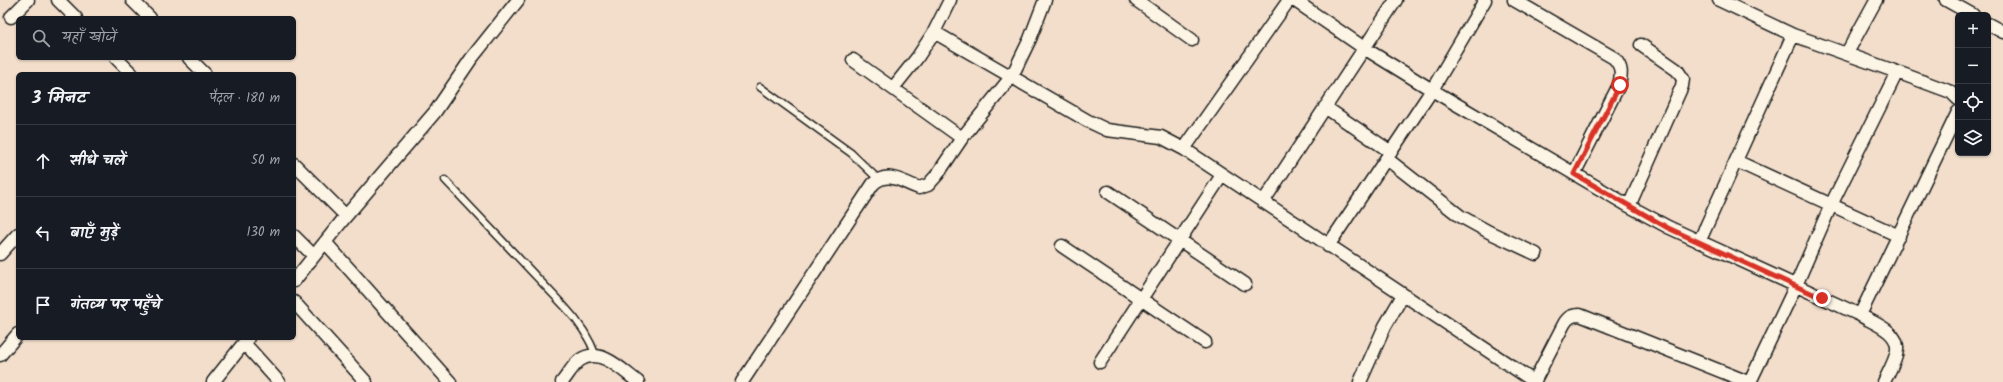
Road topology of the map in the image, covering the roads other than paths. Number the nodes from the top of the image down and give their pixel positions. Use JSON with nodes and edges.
{"nodes":[{"id":1,"x":28,"y":0,"type":"edge"},
{"id":2,"x":58,"y":0,"type":"edge"},
{"id":3,"x":132,"y":0,"type":"edge"},
{"id":4,"x":518,"y":0,"type":"edge"},
{"id":5,"x":950,"y":0,"type":"edge"},
{"id":6,"x":1044,"y":0,"type":"edge"},
{"id":7,"x":1136,"y":0,"type":"edge"},
{"id":8,"x":1288,"y":0,"type":"edge"},
{"id":9,"x":1294,"y":0,"type":"edge"},
{"id":10,"x":1396,"y":0,"type":"edge"},
{"id":11,"x":1485,"y":0,"type":"edge"},
{"id":12,"x":1514,"y":0,"type":"edge"},
{"id":13,"x":1718,"y":0,"type":"edge"},
{"id":14,"x":1876,"y":0,"type":"edge"},
{"id":15,"x":1946,"y":0,"type":"edge"},
{"id":16,"x":1968,"y":12,"type":"edge"},
{"id":17,"x":74,"y":16,"type":"edge"},
{"id":18,"x":148,"y":16,"type":"edge"},
{"id":19,"x":11,"y":17,"type":"dead end"},
{"id":20,"x":1991,"y":26,"type":"edge"},
{"id":21,"x":934,"y":32,"type":"junction"},
{"id":22,"x":2003,"y":32,"type":"edge"},
{"id":23,"x":1793,"y":35,"type":"junction"},
{"id":24,"x":1192,"y":40,"type":"dead end"},
{"id":25,"x":1641,"y":45,"type":"dead end"},
{"id":26,"x":1364,"y":48,"type":"junction"},
{"id":27,"x":1847,"y":53,"type":"junction"},
{"id":28,"x":118,"y":60,"type":"edge"},
{"id":29,"x":192,"y":60,"type":"edge"},
{"id":30,"x":854,"y":60,"type":"dead end"},
{"id":31,"x":130,"y":72,"type":"edge"},
{"id":32,"x":203,"y":72,"type":"edge"},
{"id":33,"x":1897,"y":72,"type":"junction"},
{"id":34,"x":1012,"y":76,"type":"junction"},
{"id":35,"x":760,"y":87,"type":"dead end"},
{"id":36,"x":893,"y":88,"type":"junction"},
{"id":37,"x":1432,"y":90,"type":"junction"},
{"id":38,"x":1955,"y":96,"type":"edge"},
{"id":39,"x":1325,"y":107,"type":"junction"},
{"id":40,"x":1955,"y":118,"type":"edge"},
{"id":41,"x":962,"y":138,"type":"junction"},
{"id":42,"x":1184,"y":149,"type":"junction"},
{"id":43,"x":1389,"y":155,"type":"junction"},
{"id":44,"x":1736,"y":161,"type":"junction"},
{"id":45,"x":296,"y":166,"type":"edge"},
{"id":46,"x":1574,"y":174,"type":"junction"},
{"id":47,"x":1222,"y":175,"type":"junction"},
{"id":48,"x":878,"y":179,"type":"junction"},
{"id":49,"x":445,"y":180,"type":"dead end"},
{"id":50,"x":1108,"y":192,"type":"dead end"},
{"id":51,"x":1263,"y":202,"type":"junction"},
{"id":52,"x":1831,"y":205,"type":"junction"},
{"id":53,"x":1629,"y":206,"type":"junction"},
{"id":54,"x":346,"y":216,"type":"junction"},
{"id":55,"x":16,"y":236,"type":"edge"},
{"id":56,"x":1899,"y":236,"type":"junction"},
{"id":57,"x":296,"y":238,"type":"edge"},
{"id":58,"x":1179,"y":240,"type":"junction"},
{"id":59,"x":325,"y":242,"type":"junction"},
{"id":60,"x":1699,"y":242,"type":"junction"},
{"id":61,"x":1062,"y":246,"type":"dead end"},
{"id":62,"x":1328,"y":246,"type":"junction"},
{"id":63,"x":0,"y":254,"type":"edge"},
{"id":64,"x":1536,"y":254,"type":"dead end"},
{"id":65,"x":314,"y":256,"type":"junction"},
{"id":66,"x":296,"y":278,"type":"edge"},
{"id":67,"x":1245,"y":284,"type":"dead end"},
{"id":68,"x":1796,"y":286,"type":"junction"},
{"id":69,"x":1403,"y":295,"type":"junction"},
{"id":70,"x":1141,"y":298,"type":"junction"},
{"id":71,"x":296,"y":304,"type":"edge"},
{"id":72,"x":1860,"y":316,"type":"junction"},
{"id":73,"x":16,"y":336,"type":"edge"},
{"id":74,"x":246,"y":341,"type":"edge"},
{"id":75,"x":1205,"y":342,"type":"dead end"},
{"id":76,"x":0,"y":355,"type":"edge"},
{"id":77,"x":596,"y":356,"type":"junction"},
{"id":78,"x":1100,"y":362,"type":"dead end"},
{"id":79,"x":213,"y":382,"type":"edge"},
{"id":80,"x":279,"y":382,"type":"edge"},
{"id":81,"x":366,"y":382,"type":"edge"},
{"id":82,"x":450,"y":382,"type":"edge"},
{"id":83,"x":562,"y":382,"type":"edge"},
{"id":84,"x":638,"y":382,"type":"edge"},
{"id":85,"x":742,"y":382,"type":"edge"},
{"id":86,"x":1360,"y":382,"type":"edge"},
{"id":87,"x":1535,"y":382,"type":"edge"},
{"id":88,"x":1749,"y":382,"type":"edge"},
{"id":89,"x":1884,"y":382,"type":"edge"}],
"edges":[{"from":1,"to":19,"type":"street"},
{"from":2,"to":17,"type":"street"},
{"from":3,"to":18,"type":"street"},
{"from":4,"to":54,"type":"street"},
{"from":5,"to":21,"type":"street"},
{"from":6,"to":34,"type":"street"},
{"from":7,"to":24,"type":"street"},
{"from":8,"to":42,"type":"street"},
{"from":9,"to":26,"type":"street"},
{"from":10,"to":26,"type":"street"},
{"from":11,"to":37,"type":"street"},
{"from":12,"to":46,"type":"street"},
{"from":13,"to":23,"type":"street"},
{"from":14,"to":27,"type":"street"},
{"from":15,"to":16,"type":"street"},
{"from":20,"to":22,"type":"street"},
{"from":21,"to":34,"type":"street"},
{"from":21,"to":36,"type":"street"},
{"from":23,"to":27,"type":"street"},
{"from":23,"to":44,"type":"street"},
{"from":25,"to":53,"type":"street"},
{"from":26,"to":37,"type":"street"},
{"from":26,"to":39,"type":"street"},
{"from":27,"to":33,"type":"street"},
{"from":28,"to":31,"type":"street"},
{"from":29,"to":32,"type":"street"},
{"from":30,"to":36,"type":"street"},
{"from":33,"to":38,"type":"street"},
{"from":33,"to":52,"type":"street"},
{"from":34,"to":41,"type":"street"},
{"from":34,"to":42,"type":"street"},
{"from":35,"to":48,"type":"lane"},
{"from":36,"to":41,"type":"street"},
{"from":37,"to":43,"type":"street"},
{"from":37,"to":46,"type":"street"},
{"from":39,"to":43,"type":"street"},
{"from":39,"to":51,"type":"street"},
{"from":40,"to":56,"type":"street"},
{"from":41,"to":48,"type":"street"},
{"from":42,"to":47,"type":"street"},
{"from":43,"to":62,"type":"street"},
{"from":43,"to":64,"type":"street"},
{"from":44,"to":52,"type":"street"},
{"from":44,"to":60,"type":"street"},
{"from":45,"to":54,"type":"street"},
{"from":46,"to":53,"type":"street"},
{"from":47,"to":51,"type":"street"},
{"from":47,"to":58,"type":"street"},
{"from":48,"to":85,"type":"street"},
{"from":49,"to":77,"type":"lane"},
{"from":50,"to":58,"type":"street"},
{"from":51,"to":62,"type":"street"},
{"from":52,"to":56,"type":"street"},
{"from":52,"to":68,"type":"street"},
{"from":53,"to":60,"type":"street"},
{"from":54,"to":59,"type":"street"},
{"from":55,"to":63,"type":"street"},
{"from":56,"to":72,"type":"street"},
{"from":57,"to":65,"type":"street"},
{"from":58,"to":67,"type":"street"},
{"from":58,"to":70,"type":"street"},
{"from":59,"to":65,"type":"street"},
{"from":59,"to":82,"type":"street"},
{"from":60,"to":68,"type":"street"},
{"from":61,"to":70,"type":"street"},
{"from":62,"to":69,"type":"street"},
{"from":65,"to":66,"type":"street"},
{"from":68,"to":72,"type":"street"},
{"from":68,"to":88,"type":"street"},
{"from":69,"to":86,"type":"street"},
{"from":69,"to":87,"type":"street"},
{"from":70,"to":75,"type":"street"},
{"from":70,"to":78,"type":"street"},
{"from":71,"to":81,"type":"street"},
{"from":72,"to":89,"type":"street"},
{"from":73,"to":76,"type":"street"},
{"from":74,"to":79,"type":"street"},
{"from":74,"to":80,"type":"street"},
{"from":77,"to":83,"type":"street"},
{"from":77,"to":84,"type":"street"},
{"from":87,"to":88,"type":"street"}]}
